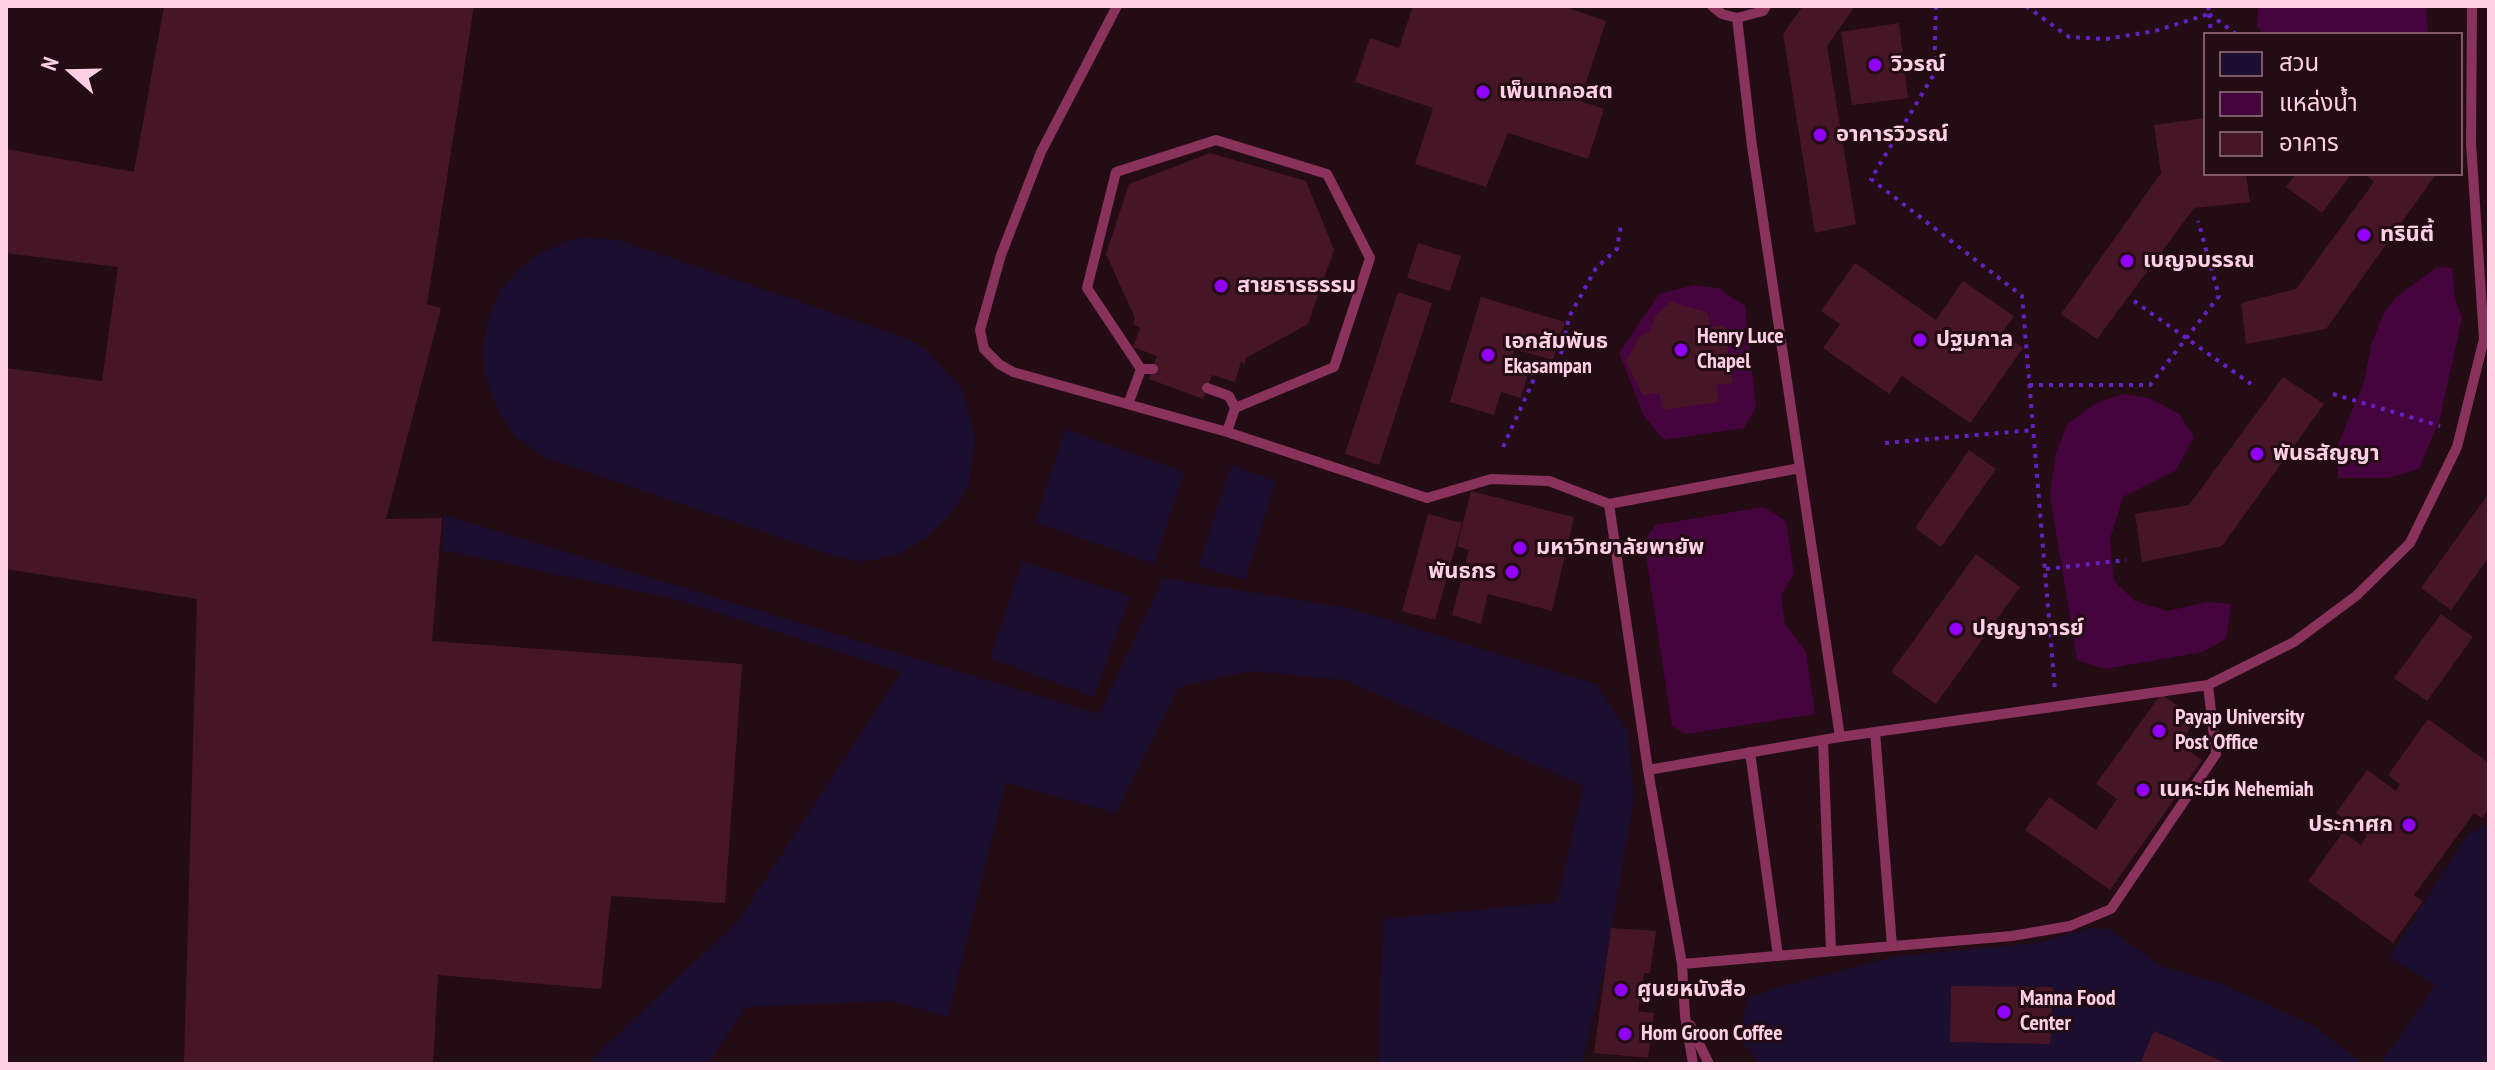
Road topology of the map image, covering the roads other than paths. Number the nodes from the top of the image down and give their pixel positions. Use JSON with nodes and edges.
{"nodes":[{"id":1,"x":1117,"y":6,"type":"edge"},
{"id":2,"x":1712,"y":6,"type":"edge"},
{"id":3,"x":1766,"y":6,"type":"edge"},
{"id":4,"x":2472,"y":6,"type":"edge"},
{"id":5,"x":1737,"y":18,"type":"junction"},
{"id":6,"x":1207,"y":388,"type":"dead end"},
{"id":7,"x":1129,"y":402,"type":"junction"},
{"id":8,"x":1235,"y":408,"type":"junction"},
{"id":9,"x":1227,"y":432,"type":"junction"},
{"id":10,"x":1800,"y":468,"type":"junction"},
{"id":11,"x":1609,"y":504,"type":"junction"},
{"id":12,"x":2208,"y":685,"type":"junction"},
{"id":13,"x":1875,"y":732,"type":"junction"},
{"id":14,"x":1840,"y":737,"type":"junction"},
{"id":15,"x":1823,"y":740,"type":"junction"},
{"id":16,"x":1750,"y":752,"type":"junction"},
{"id":17,"x":1648,"y":770,"type":"junction"},
{"id":18,"x":1892,"y":946,"type":"junction"},
{"id":19,"x":1831,"y":951,"type":"junction"},
{"id":20,"x":1778,"y":956,"type":"junction"},
{"id":21,"x":1682,"y":964,"type":"junction"},
{"id":22,"x":1685,"y":1016,"type":"junction"},
{"id":23,"x":1693,"y":1064,"type":"edge"},
{"id":24,"x":1709,"y":1064,"type":"edge"}],
"edges":[{"from":1,"to":7,"type":"lane"},
{"from":2,"to":5,"type":"lane"},
{"from":3,"to":5,"type":"lane"},
{"from":4,"to":12,"type":"lane"},
{"from":5,"to":10,"type":"lane"},
{"from":6,"to":8,"type":"lane"},
{"from":7,"to":8,"type":"lane"},
{"from":7,"to":9,"type":"lane"},
{"from":8,"to":9,"type":"lane"},
{"from":9,"to":11,"type":"lane"},
{"from":10,"to":11,"type":"lane"},
{"from":10,"to":14,"type":"lane"},
{"from":11,"to":17,"type":"lane"},
{"from":12,"to":13,"type":"lane"},
{"from":12,"to":18,"type":"lane"},
{"from":13,"to":14,"type":"lane"},
{"from":13,"to":18,"type":"lane"},
{"from":14,"to":15,"type":"lane"},
{"from":15,"to":16,"type":"lane"},
{"from":15,"to":19,"type":"lane"},
{"from":16,"to":17,"type":"lane"},
{"from":16,"to":20,"type":"lane"},
{"from":17,"to":21,"type":"lane"},
{"from":18,"to":19,"type":"lane"},
{"from":19,"to":20,"type":"lane"},
{"from":20,"to":21,"type":"lane"},
{"from":21,"to":22,"type":"lane"},
{"from":22,"to":23,"type":"lane"},
{"from":22,"to":24,"type":"lane"}]}
